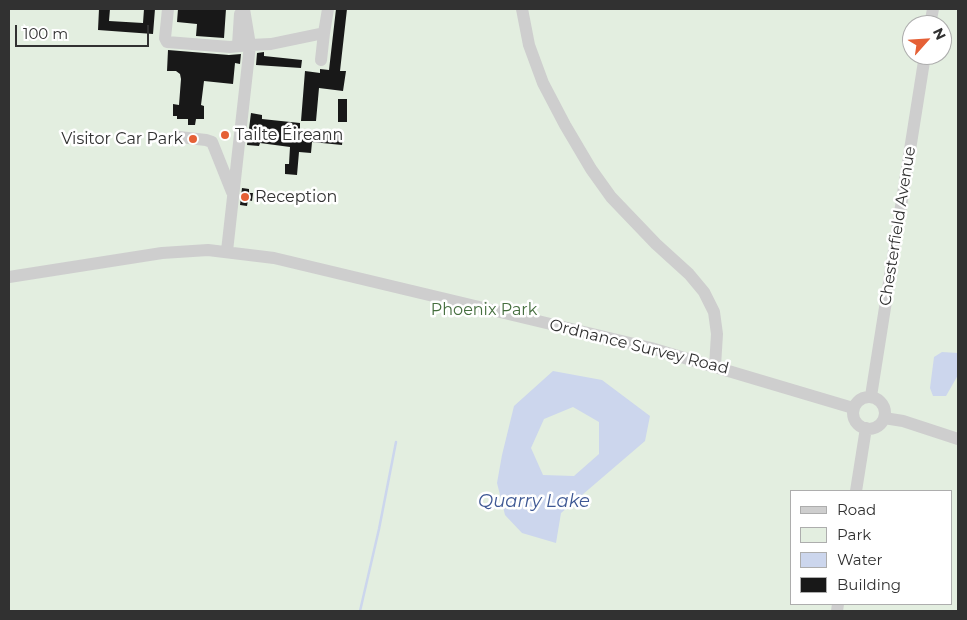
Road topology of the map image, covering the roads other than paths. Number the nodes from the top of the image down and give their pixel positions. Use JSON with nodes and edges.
{"nodes":[{"id":1,"x":168,"y":9,"type":"edge"},
{"id":2,"x":240,"y":9,"type":"edge"},
{"id":3,"x":244,"y":9,"type":"edge"},
{"id":4,"x":328,"y":9,"type":"edge"},
{"id":5,"x":522,"y":9,"type":"edge"},
{"id":6,"x":324,"y":33,"type":"junction"},
{"id":7,"x":244,"y":45,"type":"junction"},
{"id":8,"x":321,"y":60,"type":"dead end"},
{"id":9,"x":923,"y":65,"type":"edge"},
{"id":10,"x":179,"y":137,"type":"dead end"},
{"id":11,"x":233,"y":193,"type":"junction"},
{"id":12,"x":227,"y":252,"type":"junction"},
{"id":13,"x":9,"y":277,"type":"edge"},
{"id":14,"x":715,"y":366,"type":"junction"},
{"id":15,"x":871,"y":396,"type":"junction"},
{"id":16,"x":853,"y":408,"type":"junction"},
{"id":17,"x":884,"y":418,"type":"junction"},
{"id":18,"x":866,"y":428,"type":"junction"},
{"id":19,"x":958,"y":439,"type":"edge"},
{"id":20,"x":856,"y":490,"type":"edge"}],
"edges":[{"from":1,"to":7,"type":"street"},
{"from":2,"to":7,"type":"street"},
{"from":3,"to":7,"type":"street"},
{"from":4,"to":6,"type":"street"},
{"from":5,"to":14,"type":"street"},
{"from":6,"to":7,"type":"street"},
{"from":6,"to":8,"type":"street"},
{"from":7,"to":11,"type":"street"},
{"from":9,"to":15,"type":"street","name":"Chesterfield Avenue"},
{"from":10,"to":11,"type":"street"},
{"from":11,"to":12,"type":"street"},
{"from":12,"to":13,"type":"street","name":"Ordnance Survey Road"},
{"from":12,"to":14,"type":"street","name":"Ordnance Survey Road"},
{"from":14,"to":16,"type":"street","name":"Ordnance Survey Road"},
{"from":15,"to":16,"type":"street"},
{"from":15,"to":17,"type":"street"},
{"from":16,"to":18,"type":"street"},
{"from":17,"to":18,"type":"street"},
{"from":17,"to":19,"type":"street"},
{"from":18,"to":20,"type":"street"}]}
